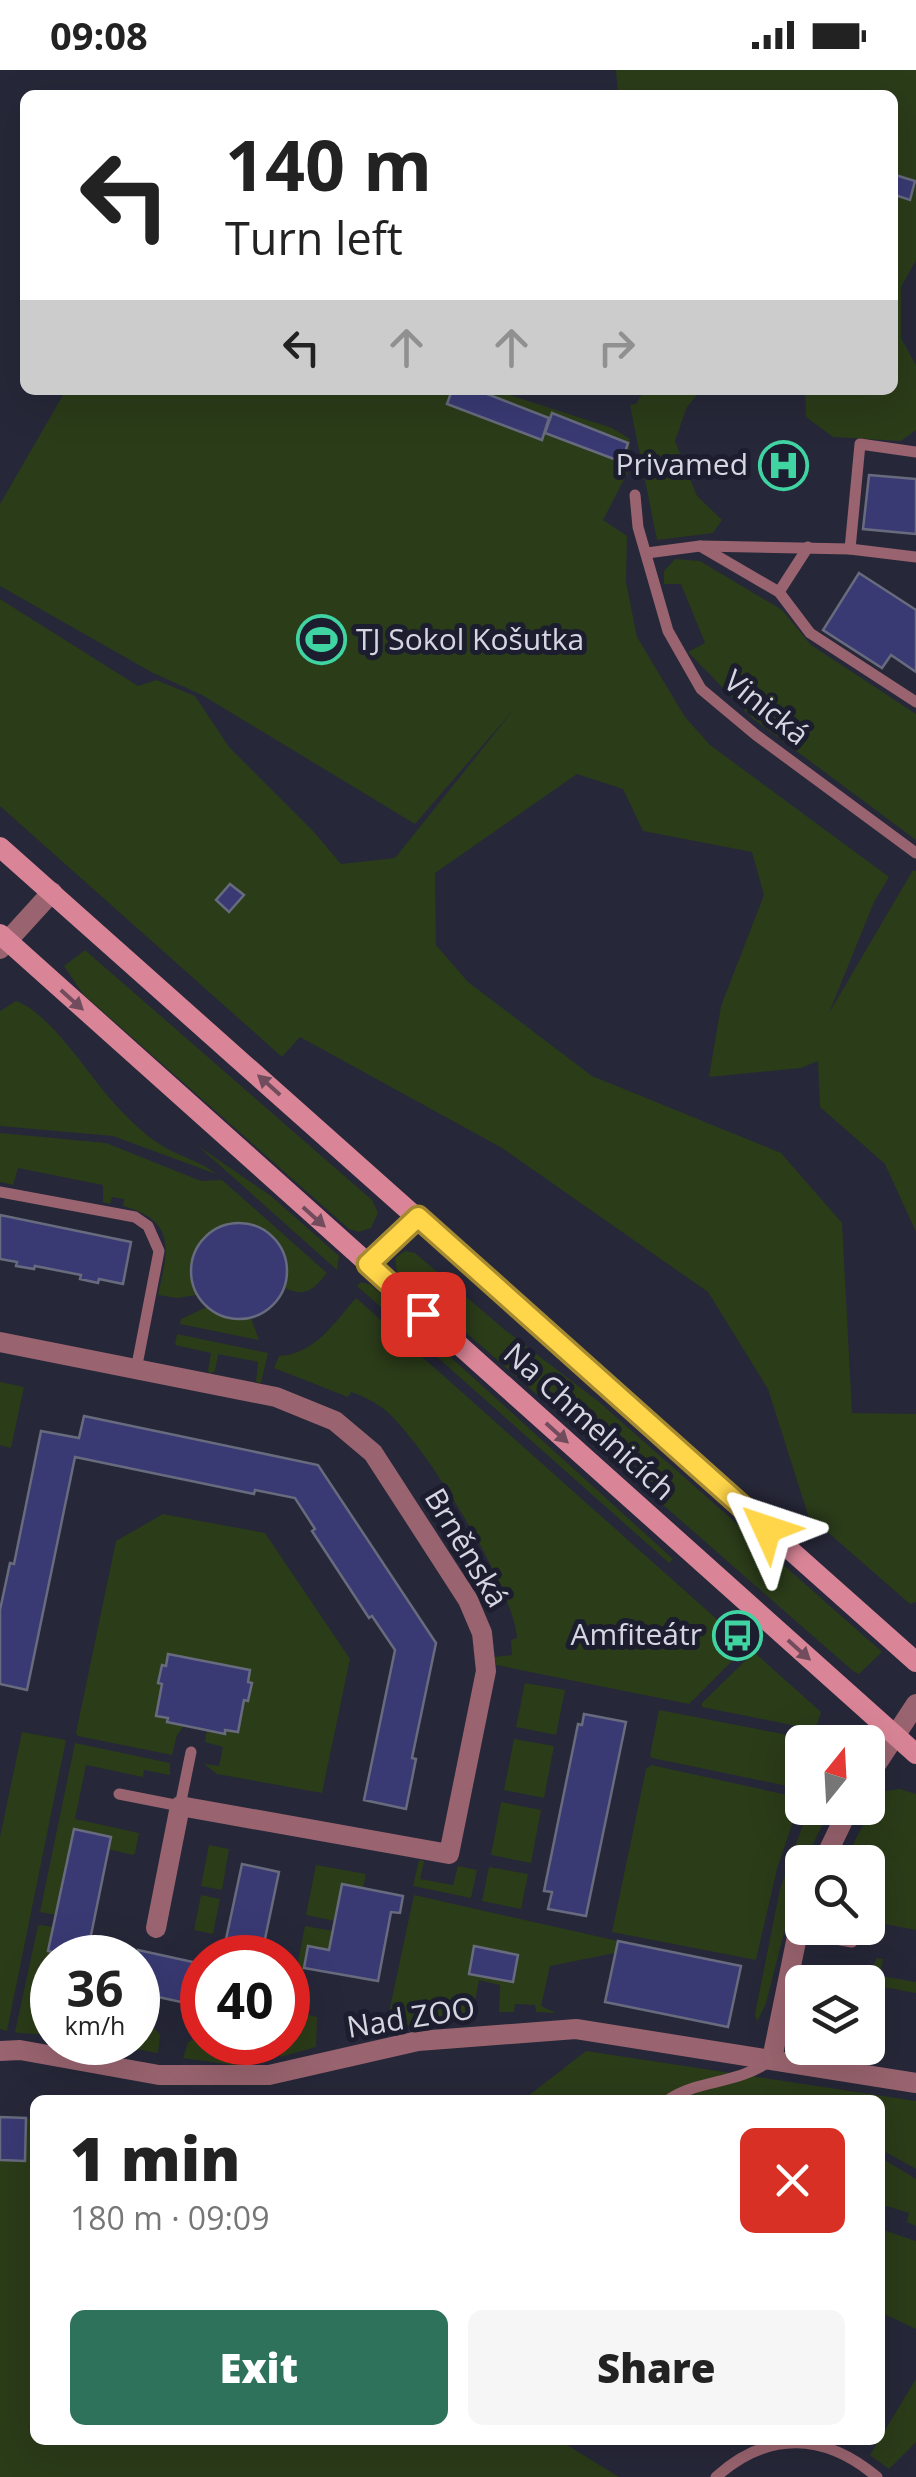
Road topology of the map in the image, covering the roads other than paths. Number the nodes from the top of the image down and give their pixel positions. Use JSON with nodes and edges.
{"nodes":[{"id":1,"x":916,"y":452,"type":"edge"},
{"id":2,"x":635,"y":495,"type":"dead end"},
{"id":3,"x":700,"y":546,"type":"junction"},
{"id":4,"x":808,"y":547,"type":"junction"},
{"id":5,"x":850,"y":548,"type":"junction"},
{"id":6,"x":648,"y":553,"type":"junction"},
{"id":7,"x":916,"y":557,"type":"edge"},
{"id":8,"x":779,"y":592,"type":"junction"},
{"id":9,"x":916,"y":702,"type":"edge"},
{"id":10,"x":0,"y":847,"type":"edge"},
{"id":11,"x":916,"y":854,"type":"edge"},
{"id":12,"x":52,"y":892,"type":"junction"},
{"id":13,"x":2,"y":942,"type":"edge"},
{"id":14,"x":0,"y":1192,"type":"edge"},
{"id":15,"x":418,"y":1217,"type":"junction"},
{"id":16,"x":368,"y":1264,"type":"junction"},
{"id":17,"x":0,"y":1342,"type":"edge"},
{"id":18,"x":136,"y":1370,"type":"junction"},
{"id":19,"x":916,"y":1662,"type":"edge"},
{"id":20,"x":916,"y":1704,"type":"edge"},
{"id":21,"x":894,"y":1734,"type":"junction"},
{"id":22,"x":885,"y":1749,"type":"edge"},
{"id":23,"x":191,"y":1752,"type":"dead end"},
{"id":24,"x":916,"y":1754,"type":"edge"},
{"id":25,"x":119,"y":1794,"type":"dead end"},
{"id":26,"x":180,"y":1806,"type":"junction"},
{"id":27,"x":156,"y":1928,"type":"dead end"},
{"id":28,"x":794,"y":1945,"type":"edge"},
{"id":29,"x":0,"y":2050,"type":"edge"},
{"id":30,"x":772,"y":2060,"type":"junction"},
{"id":31,"x":916,"y":2083,"type":"edge"},
{"id":32,"x":680,"y":2095,"type":"edge"},
{"id":33,"x":782,"y":2445,"type":"edge"},
{"id":34,"x":811,"y":2445,"type":"edge"},
{"id":35,"x":716,"y":2477,"type":"edge"},
{"id":36,"x":877,"y":2477,"type":"edge"}],
"edges":[{"from":1,"to":5,"type":"lane"},
{"from":2,"to":6,"type":"lane","name":"Vinická"},
{"from":3,"to":4,"type":"lane"},
{"from":3,"to":6,"type":"lane"},
{"from":3,"to":8,"type":"lane"},
{"from":4,"to":5,"type":"lane"},
{"from":4,"to":8,"type":"lane"},
{"from":5,"to":7,"type":"lane"},
{"from":6,"to":11,"type":"lane","name":"Vinická"},
{"from":8,"to":9,"type":"lane"},
{"from":10,"to":12,"type":"street","name":"Na Chmelnicích"},
{"from":12,"to":13,"type":"street"},
{"from":15,"to":12,"type":"street","name":"Na Chmelnicích","one_way":true},
{"from":13,"to":16,"type":"street","name":"Na Chmelnicích","one_way":true},
{"from":14,"to":18,"type":"lane"},
{"from":15,"to":16,"type":"lane"},
{"from":15,"to":19,"type":"street","name":"Na Chmelnicích"},
{"from":16,"to":21,"type":"street","name":"Na Chmelnicích","one_way":true},
{"from":17,"to":18,"type":"street","name":"Brněnská"},
{"from":18,"to":26,"type":"street","name":"Brněnská"},
{"from":20,"to":21,"type":"street"},
{"from":21,"to":22,"type":"street"},
{"from":21,"to":24,"type":"street","name":"Na Chmelnicích"},
{"from":23,"to":26,"type":"lane"},
{"from":25,"to":26,"type":"lane"},
{"from":26,"to":27,"type":"street"},
{"from":28,"to":30,"type":"street"},
{"from":29,"to":30,"type":"street","name":"Nad ZOO"},
{"from":30,"to":31,"type":"street","name":"Nad ZOO"},
{"from":30,"to":32,"type":"lane"},
{"from":33,"to":35,"type":"lane"},
{"from":34,"to":36,"type":"lane"}]}
